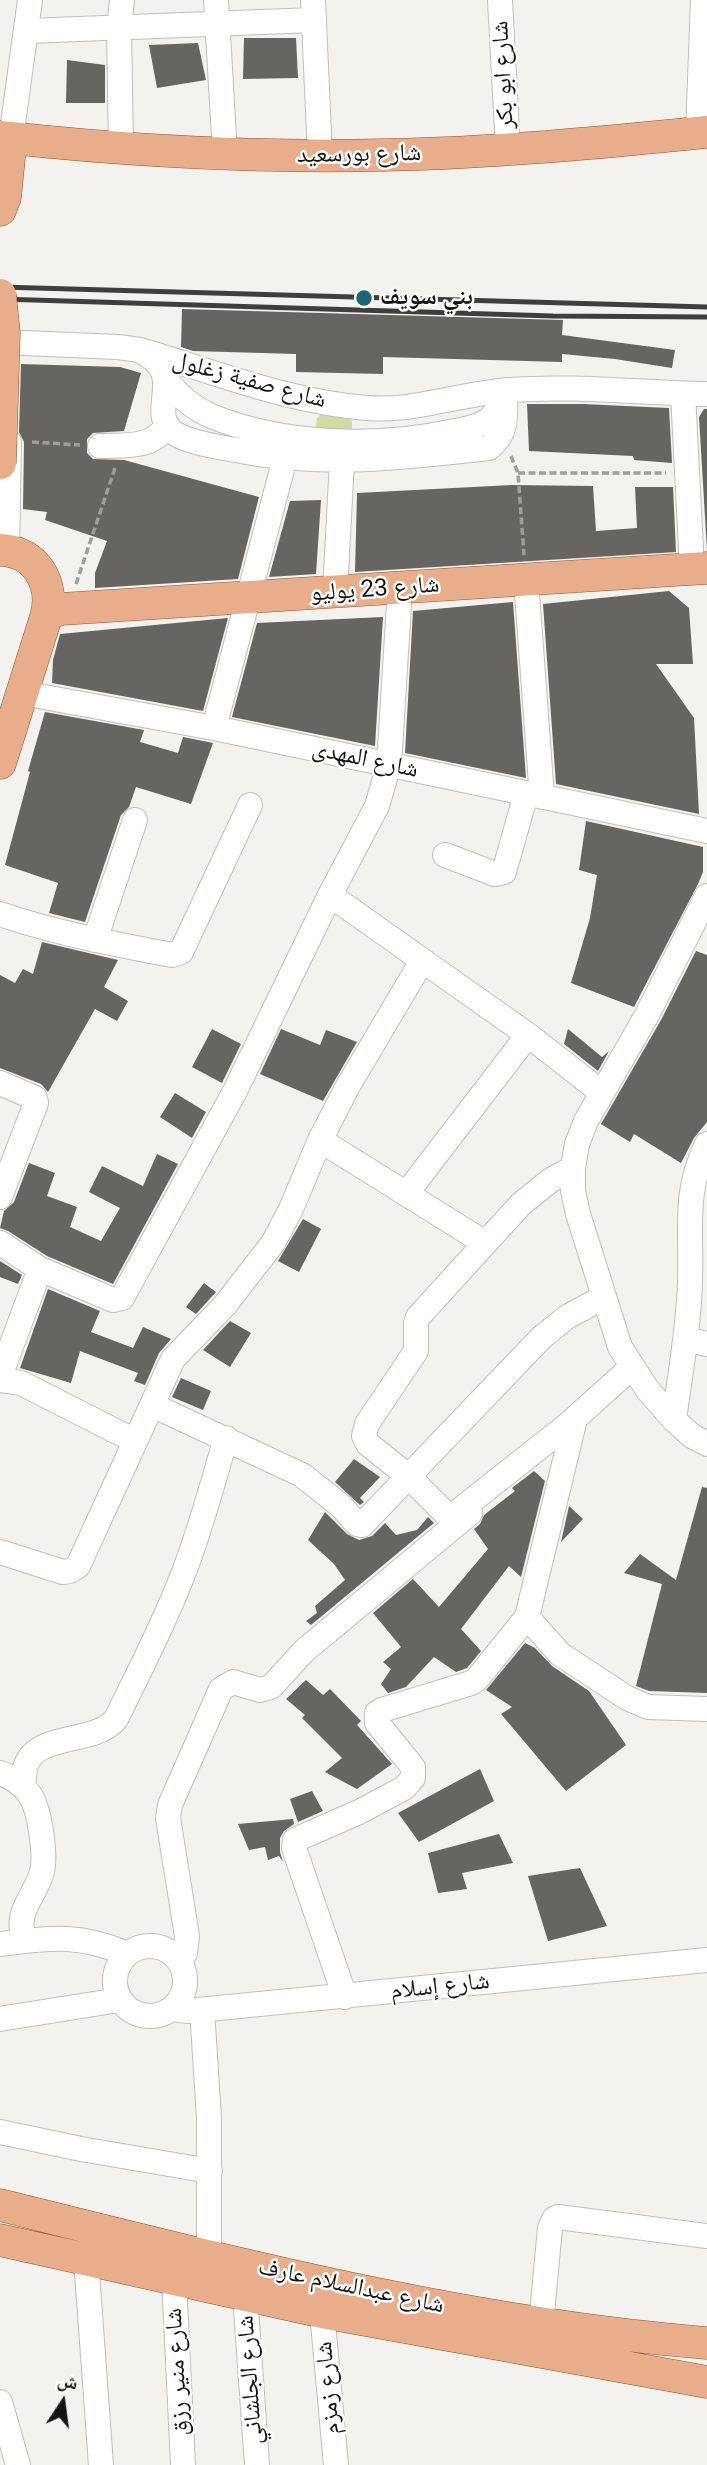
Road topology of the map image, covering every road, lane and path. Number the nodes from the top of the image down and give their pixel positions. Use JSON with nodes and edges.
{"nodes":[{"id":1,"x":30,"y":0,"type":"edge"},
{"id":2,"x":122,"y":0,"type":"edge"},
{"id":3,"x":500,"y":0,"type":"edge"},
{"id":4,"x":703,"y":0,"type":"edge"},
{"id":5,"x":314,"y":10,"type":"edge"},
{"id":6,"x":216,"y":12,"type":"edge"},
{"id":7,"x":119,"y":27,"type":"junction"},
{"id":8,"x":27,"y":31,"type":"junction"},
{"id":9,"x":703,"y":133,"type":"edge"},
{"id":10,"x":5,"y":147,"type":"edge"},
{"id":11,"x":121,"y":149,"type":"junction"},
{"id":12,"x":508,"y":150,"type":"junction"},
{"id":13,"x":225,"y":155,"type":"junction"},
{"id":14,"x":320,"y":156,"type":"junction"},
{"id":15,"x":0,"y":210,"type":"edge"},
{"id":16,"x":0,"y":295,"type":"edge"},
{"id":17,"x":6,"y":342,"type":"edge"},
{"id":18,"x":140,"y":350,"type":"junction"},
{"id":19,"x":166,"y":380,"type":"junction"},
{"id":20,"x":505,"y":390,"type":"junction"},
{"id":21,"x":695,"y":394,"type":"edge"},
{"id":22,"x":167,"y":425,"type":"junction"},
{"id":23,"x":497,"y":443,"type":"junction"},
{"id":24,"x":112,"y":446,"type":"junction"},
{"id":25,"x":3,"y":448,"type":"edge"},
{"id":26,"x":285,"y":458,"type":"junction"},
{"id":27,"x":342,"y":461,"type":"junction"},
{"id":28,"x":518,"y":473,"type":"junction"},
{"id":29,"x":687,"y":473,"type":"junction"},
{"id":30,"x":3,"y":550,"type":"edge"},
{"id":31,"x":700,"y":568,"type":"edge"},
{"id":32,"x":526,"y":580,"type":"junction"},
{"id":33,"x":400,"y":588,"type":"junction"},
{"id":34,"x":335,"y":592,"type":"junction"},
{"id":35,"x":247,"y":598,"type":"junction"},
{"id":36,"x":57,"y":613,"type":"junction"},
{"id":37,"x":22,"y":693,"type":"junction"},
{"id":38,"x":214,"y":728,"type":"junction"},
{"id":39,"x":0,"y":763,"type":"edge"},
{"id":40,"x":389,"y":765,"type":"junction"},
{"id":41,"x":534,"y":795,"type":"junction"},
{"id":42,"x":250,"y":805,"type":"dead end"},
{"id":43,"x":135,"y":820,"type":"dead end"},
{"id":44,"x":707,"y":831,"type":"edge"},
{"id":45,"x":445,"y":855,"type":"dead end"},
{"id":46,"x":330,"y":895,"type":"junction"},
{"id":47,"x":707,"y":896,"type":"edge"},
{"id":48,"x":0,"y":914,"type":"edge"},
{"id":49,"x":95,"y":940,"type":"junction"},
{"id":50,"x":422,"y":961,"type":"junction"},
{"id":51,"x":528,"y":1035,"type":"junction"},
{"id":52,"x":0,"y":1083,"type":"edge"},
{"id":53,"x":601,"y":1092,"type":"junction"},
{"id":54,"x":320,"y":1140,"type":"junction"},
{"id":55,"x":707,"y":1144,"type":"edge"},
{"id":56,"x":573,"y":1168,"type":"junction"},
{"id":57,"x":406,"y":1194,"type":"junction"},
{"id":58,"x":0,"y":1197,"type":"edge"},
{"id":59,"x":0,"y":1243,"type":"edge"},
{"id":60,"x":485,"y":1243,"type":"junction"},
{"id":61,"x":40,"y":1269,"type":"junction"},
{"id":62,"x":604,"y":1297,"type":"junction"},
{"id":63,"x":696,"y":1341,"type":"edge"},
{"id":64,"x":632,"y":1367,"type":"junction"},
{"id":65,"x":0,"y":1378,"type":"edge"},
{"id":66,"x":152,"y":1405,"type":"junction"},
{"id":67,"x":575,"y":1419,"type":"junction"},
{"id":68,"x":674,"y":1420,"type":"junction"},
{"id":69,"x":226,"y":1438,"type":"junction"},
{"id":70,"x":135,"y":1441,"type":"junction"},
{"id":71,"x":707,"y":1444,"type":"edge"},
{"id":72,"x":408,"y":1476,"type":"junction"},
{"id":73,"x":0,"y":1552,"type":"edge"},
{"id":74,"x":527,"y":1617,"type":"junction"},
{"id":75,"x":707,"y":1710,"type":"edge"},
{"id":76,"x":0,"y":1773,"type":"edge"},
{"id":77,"x":23,"y":1786,"type":"junction"},
{"id":78,"x":12,"y":1942,"type":"edge"},
{"id":79,"x":127,"y":1954,"type":"junction"},
{"id":80,"x":707,"y":1960,"type":"edge"},
{"id":81,"x":180,"y":1963,"type":"junction"},
{"id":82,"x":345,"y":1997,"type":"junction"},
{"id":83,"x":119,"y":2000,"type":"junction"},
{"id":84,"x":172,"y":2009,"type":"junction"},
{"id":85,"x":202,"y":2010,"type":"junction"},
{"id":86,"x":0,"y":2019,"type":"edge"},
{"id":87,"x":0,"y":2132,"type":"edge"},
{"id":88,"x":209,"y":2171,"type":"junction"},
{"id":89,"x":0,"y":2205,"type":"edge"},
{"id":90,"x":707,"y":2236,"type":"edge"},
{"id":91,"x":0,"y":2241,"type":"edge"},
{"id":92,"x":209,"y":2257,"type":"junction"},
{"id":93,"x":86,"y":2259,"type":"junction"},
{"id":94,"x":174,"y":2279,"type":"junction"},
{"id":95,"x":245,"y":2295,"type":"junction"},
{"id":96,"x":322,"y":2312,"type":"junction"},
{"id":97,"x":541,"y":2324,"type":"junction"},
{"id":98,"x":707,"y":2343,"type":"edge"},
{"id":99,"x":707,"y":2382,"type":"edge"},
{"id":100,"x":0,"y":2402,"type":"edge"},
{"id":101,"x":18,"y":2465,"type":"edge"},
{"id":102,"x":101,"y":2465,"type":"edge"},
{"id":103,"x":184,"y":2465,"type":"edge"},
{"id":104,"x":257,"y":2465,"type":"edge"},
{"id":105,"x":336,"y":2465,"type":"edge"}],
"edges":[{"from":1,"to":8,"type":"street"},
{"from":2,"to":7,"type":"street"},
{"from":3,"to":12,"type":"street","name":"شارع ابو بكر"},
{"from":4,"to":9,"type":"street"},
{"from":5,"to":6,"type":"street"},
{"from":5,"to":14,"type":"street"},
{"from":6,"to":7,"type":"street"},
{"from":6,"to":13,"type":"street"},
{"from":7,"to":8,"type":"street"},
{"from":7,"to":11,"type":"street"},
{"from":8,"to":10,"type":"street"},
{"from":9,"to":12,"type":"main road","name":"شارع بورسعيد"},
{"from":10,"to":11,"type":"main road","name":"شارع بورسعيد"},
{"from":10,"to":15,"type":"main road"},
{"from":11,"to":13,"type":"main road","name":"شارع بورسعيد"},
{"from":12,"to":14,"type":"main road","name":"شارع بورسعيد"},
{"from":13,"to":14,"type":"main road","name":"شارع بورسعيد"},
{"from":16,"to":25,"type":"main road","bridge":true},
{"from":17,"to":18,"type":"street","name":"شارع صفية زغلول"},
{"from":17,"to":25,"type":"street"},
{"from":18,"to":19,"type":"street"},
{"from":18,"to":20,"type":"street","name":"شارع صفية زغلول"},
{"from":19,"to":20,"type":"street"},
{"from":19,"to":22,"type":"street"},
{"from":20,"to":21,"type":"street","name":"شارع صفية زغلول"},
{"from":20,"to":23,"type":"street"},
{"from":21,"to":29,"type":"street"},
{"from":22,"to":24,"type":"street"},
{"from":22,"to":26,"type":"street"},
{"from":23,"to":27,"type":"street"},
{"from":23,"to":28,"type":"path"},
{"from":24,"to":25,"type":"path"},
{"from":24,"to":36,"type":"path"},
{"from":25,"to":30,"type":"street"},
{"from":26,"to":27,"type":"street"},
{"from":26,"to":35,"type":"street"},
{"from":27,"to":34,"type":"street"},
{"from":28,"to":29,"type":"path"},
{"from":28,"to":32,"type":"path"},
{"from":29,"to":31,"type":"street"},
{"from":30,"to":36,"type":"main road"},
{"from":31,"to":32,"type":"main road","name":"شارع 23 يوليو"},
{"from":32,"to":33,"type":"main road","name":"شارع 23 يوليو"},
{"from":32,"to":41,"type":"street"},
{"from":33,"to":34,"type":"main road","name":"شارع 23 يوليو"},
{"from":33,"to":40,"type":"street"},
{"from":34,"to":35,"type":"main road","name":"شارع 23 يوليو"},
{"from":35,"to":36,"type":"main road","name":"شارع 23 يوليو"},
{"from":35,"to":38,"type":"street"},
{"from":36,"to":37,"type":"main road"},
{"from":37,"to":38,"type":"street","name":"شارع المهدى"},
{"from":37,"to":39,"type":"main road"},
{"from":38,"to":40,"type":"street","name":"شارع المهدى"},
{"from":40,"to":41,"type":"street","name":"شارع المهدى"},
{"from":40,"to":46,"type":"street"},
{"from":41,"to":44,"type":"street","name":"شارع المهدى"},
{"from":41,"to":45,"type":"street"},
{"from":42,"to":49,"type":"street"},
{"from":43,"to":49,"type":"street"},
{"from":46,"to":50,"type":"street"},
{"from":46,"to":61,"type":"street"},
{"from":47,"to":53,"type":"street"},
{"from":48,"to":49,"type":"street"},
{"from":50,"to":51,"type":"street"},
{"from":50,"to":54,"type":"street"},
{"from":51,"to":53,"type":"street"},
{"from":51,"to":57,"type":"street"},
{"from":52,"to":58,"type":"street"},
{"from":53,"to":56,"type":"street"},
{"from":54,"to":57,"type":"street"},
{"from":54,"to":66,"type":"street"},
{"from":55,"to":63,"type":"street"},
{"from":56,"to":60,"type":"street"},
{"from":56,"to":62,"type":"street"},
{"from":57,"to":60,"type":"street"},
{"from":59,"to":61,"type":"street"},
{"from":60,"to":72,"type":"street"},
{"from":61,"to":65,"type":"street"},
{"from":62,"to":64,"type":"street"},
{"from":62,"to":72,"type":"street"},
{"from":63,"to":68,"type":"street"},
{"from":64,"to":67,"type":"street"},
{"from":64,"to":68,"type":"street"},
{"from":65,"to":70,"type":"street"},
{"from":66,"to":69,"type":"street"},
{"from":66,"to":70,"type":"street"},
{"from":67,"to":72,"type":"street"},
{"from":67,"to":74,"type":"street"},
{"from":67,"to":81,"type":"street"},
{"from":68,"to":71,"type":"street"},
{"from":69,"to":72,"type":"street"},
{"from":69,"to":77,"type":"street"},
{"from":70,"to":73,"type":"street"},
{"from":74,"to":75,"type":"street"},
{"from":74,"to":82,"type":"street"},
{"from":76,"to":77,"type":"street"},
{"from":77,"to":78,"type":"street"},
{"from":78,"to":79,"type":"street"},
{"from":79,"to":81,"type":"street"},
{"from":79,"to":83,"type":"street"},
{"from":80,"to":82,"type":"street","name":"شارع إسلام"},
{"from":81,"to":84,"type":"street"},
{"from":82,"to":85,"type":"street","name":"شارع إسلام"},
{"from":83,"to":84,"type":"street"},
{"from":83,"to":86,"type":"street"},
{"from":84,"to":85,"type":"street","name":"شارع إسلام"},
{"from":85,"to":88,"type":"street"},
{"from":87,"to":88,"type":"street"},
{"from":88,"to":92,"type":"street"},
{"from":89,"to":92,"type":"main road","name":"شارع عبدالسلام عارف"},
{"from":90,"to":97,"type":"street"},
{"from":91,"to":93,"type":"main road","name":"شارع عبدالسلام عارف"},
{"from":92,"to":97,"type":"main road","name":"شارع عبدالسلام عارف"},
{"from":93,"to":94,"type":"main road","name":"شارع عبدالسلام عارف"},
{"from":93,"to":102,"type":"street"},
{"from":94,"to":95,"type":"main road","name":"شارع عبدالسلام عارف"},
{"from":94,"to":103,"type":"street","name":"شارع منير رزق"},
{"from":95,"to":96,"type":"main road","name":"شارع عبدالسلام عارف"},
{"from":95,"to":104,"type":"street","name":"شارع الجلشاني"},
{"from":96,"to":99,"type":"main road","name":"شارع عبدالسلام عارف"},
{"from":96,"to":105,"type":"street","name":"شارع زمزم"},
{"from":97,"to":98,"type":"main road","name":"شارع عبدالسلام عارف"},
{"from":100,"to":101,"type":"street"}]}
